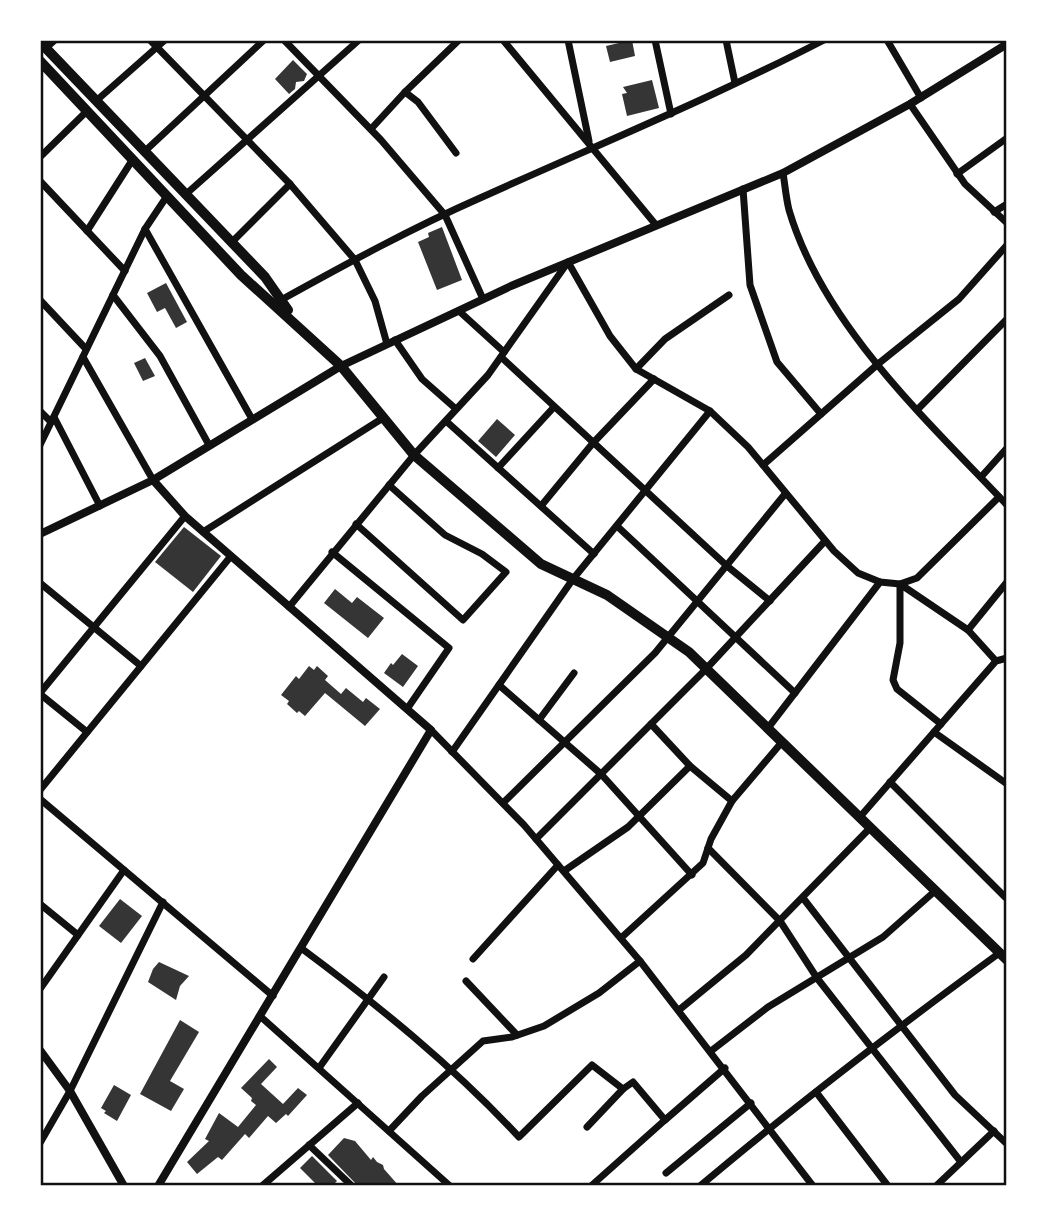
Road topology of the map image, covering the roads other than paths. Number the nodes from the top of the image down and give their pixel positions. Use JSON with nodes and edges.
{"nodes":[{"id":1,"x":55,"y":40,"type":"edge"},
{"id":2,"x":150,"y":40,"type":"edge"},
{"id":3,"x":165,"y":40,"type":"edge"},
{"id":4,"x":264,"y":40,"type":"edge"},
{"id":5,"x":284,"y":40,"type":"edge"},
{"id":6,"x":359,"y":40,"type":"edge"},
{"id":7,"x":459,"y":40,"type":"edge"},
{"id":8,"x":503,"y":40,"type":"edge"},
{"id":9,"x":568,"y":40,"type":"edge"},
{"id":10,"x":654,"y":40,"type":"edge"},
{"id":11,"x":726,"y":40,"type":"edge"},
{"id":12,"x":824,"y":40,"type":"edge"},
{"id":13,"x":887,"y":40,"type":"edge"},
{"id":14,"x":1007,"y":44,"type":"edge"},
{"id":15,"x":43,"y":46,"type":"edge"},
{"id":16,"x":157,"y":47,"type":"junction"},
{"id":17,"x":40,"y":61,"type":"edge"},
{"id":18,"x":318,"y":76,"type":"junction"},
{"id":19,"x":735,"y":83,"type":"junction"},
{"id":20,"x":405,"y":92,"type":"junction"},
{"id":21,"x":205,"y":95,"type":"junction"},
{"id":22,"x":921,"y":98,"type":"junction"},
{"id":23,"x":96,"y":101,"type":"junction"},
{"id":24,"x":910,"y":104,"type":"junction"},
{"id":25,"x":87,"y":111,"type":"junction"},
{"id":26,"x":671,"y":114,"type":"junction"},
{"id":27,"x":370,"y":129,"type":"junction"},
{"id":28,"x":1007,"y":138,"type":"edge"},
{"id":29,"x":248,"y":140,"type":"junction"},
{"id":30,"x":591,"y":147,"type":"junction"},
{"id":31,"x":144,"y":152,"type":"junction"},
{"id":32,"x":456,"y":153,"type":"dead end"},
{"id":33,"x":40,"y":157,"type":"edge"},
{"id":34,"x":132,"y":159,"type":"junction"},
{"id":35,"x":783,"y":173,"type":"junction"},
{"id":36,"x":957,"y":174,"type":"junction"},
{"id":37,"x":40,"y":181,"type":"edge"},
{"id":38,"x":290,"y":184,"type":"junction"},
{"id":39,"x":743,"y":189,"type":"junction"},
{"id":40,"x":167,"y":196,"type":"junction"},
{"id":41,"x":185,"y":196,"type":"junction"},
{"id":42,"x":1007,"y":204,"type":"edge"},
{"id":43,"x":994,"y":212,"type":"junction"},
{"id":44,"x":445,"y":215,"type":"junction"},
{"id":45,"x":1007,"y":223,"type":"edge"},
{"id":46,"x":656,"y":225,"type":"junction"},
{"id":47,"x":145,"y":229,"type":"junction"},
{"id":48,"x":88,"y":231,"type":"junction"},
{"id":49,"x":231,"y":243,"type":"junction"},
{"id":50,"x":1007,"y":245,"type":"edge"},
{"id":51,"x":355,"y":260,"type":"junction"},
{"id":52,"x":568,"y":262,"type":"junction"},
{"id":53,"x":125,"y":271,"type":"junction"},
{"id":54,"x":113,"y":295,"type":"junction"},
{"id":55,"x":729,"y":295,"type":"dead end"},
{"id":56,"x":483,"y":299,"type":"junction"},
{"id":57,"x":40,"y":300,"type":"edge"},
{"id":58,"x":281,"y":300,"type":"junction"},
{"id":59,"x":459,"y":311,"type":"junction"},
{"id":60,"x":1007,"y":319,"type":"edge"},
{"id":61,"x":299,"y":325,"type":"junction"},
{"id":62,"x":391,"y":342,"type":"junction"},
{"id":63,"x":85,"y":353,"type":"junction"},
{"id":64,"x":502,"y":355,"type":"junction"},
{"id":65,"x":878,"y":364,"type":"junction"},
{"id":66,"x":341,"y":366,"type":"junction"},
{"id":67,"x":636,"y":369,"type":"junction"},
{"id":68,"x":654,"y":379,"type":"junction"},
{"id":69,"x":554,"y":407,"type":"junction"},
{"id":70,"x":456,"y":409,"type":"junction"},
{"id":71,"x":918,"y":409,"type":"junction"},
{"id":72,"x":40,"y":411,"type":"edge"},
{"id":73,"x":710,"y":411,"type":"junction"},
{"id":74,"x":821,"y":414,"type":"junction"},
{"id":75,"x":383,"y":418,"type":"junction"},
{"id":76,"x":52,"y":419,"type":"junction"},
{"id":77,"x":251,"y":419,"type":"junction"},
{"id":78,"x":446,"y":421,"type":"junction"},
{"id":79,"x":593,"y":443,"type":"junction"},
{"id":80,"x":40,"y":445,"type":"edge"},
{"id":81,"x":209,"y":445,"type":"junction"},
{"id":82,"x":1007,"y":448,"type":"edge"},
{"id":83,"x":414,"y":454,"type":"junction"},
{"id":84,"x":763,"y":466,"type":"junction"},
{"id":85,"x":498,"y":468,"type":"junction"},
{"id":86,"x":981,"y":477,"type":"junction"},
{"id":87,"x":153,"y":480,"type":"junction"},
{"id":88,"x":389,"y":485,"type":"junction"},
{"id":89,"x":645,"y":491,"type":"junction"},
{"id":90,"x":785,"y":494,"type":"junction"},
{"id":91,"x":999,"y":497,"type":"junction"},
{"id":92,"x":1007,"y":505,"type":"edge"},
{"id":93,"x":100,"y":506,"type":"junction"},
{"id":94,"x":541,"y":506,"type":"junction"},
{"id":95,"x":185,"y":516,"type":"junction"},
{"id":96,"x":356,"y":524,"type":"junction"},
{"id":97,"x":617,"y":526,"type":"junction"},
{"id":98,"x":203,"y":532,"type":"junction"},
{"id":99,"x":40,"y":534,"type":"edge"},
{"id":100,"x":825,"y":541,"type":"junction"},
{"id":101,"x":332,"y":552,"type":"junction"},
{"id":102,"x":594,"y":554,"type":"junction"},
{"id":103,"x":231,"y":556,"type":"junction"},
{"id":104,"x":727,"y":566,"type":"junction"},
{"id":105,"x":573,"y":579,"type":"junction"},
{"id":106,"x":880,"y":582,"type":"junction"},
{"id":107,"x":1007,"y":582,"type":"edge"},
{"id":108,"x":40,"y":583,"type":"edge"},
{"id":109,"x":900,"y":584,"type":"junction"},
{"id":110,"x":770,"y":601,"type":"junction"},
{"id":111,"x":697,"y":602,"type":"junction"},
{"id":112,"x":289,"y":607,"type":"junction"},
{"id":113,"x":94,"y":627,"type":"junction"},
{"id":114,"x":968,"y":630,"type":"junction"},
{"id":115,"x":667,"y":637,"type":"junction"},
{"id":116,"x":735,"y":638,"type":"junction"},
{"id":117,"x":1007,"y":658,"type":"edge"},
{"id":118,"x":996,"y":661,"type":"junction"},
{"id":119,"x":141,"y":666,"type":"junction"},
{"id":120,"x":706,"y":669,"type":"junction"},
{"id":121,"x":574,"y":673,"type":"dead end"},
{"id":122,"x":499,"y":685,"type":"junction"},
{"id":123,"x":40,"y":693,"type":"edge"},
{"id":124,"x":795,"y":693,"type":"junction"},
{"id":125,"x":407,"y":709,"type":"junction"},
{"id":126,"x":539,"y":720,"type":"junction"},
{"id":127,"x":651,"y":724,"type":"junction"},
{"id":128,"x":941,"y":724,"type":"junction"},
{"id":129,"x":768,"y":728,"type":"junction"},
{"id":130,"x":431,"y":730,"type":"junction"},
{"id":131,"x":88,"y":732,"type":"junction"},
{"id":132,"x":934,"y":732,"type":"junction"},
{"id":133,"x":564,"y":741,"type":"junction"},
{"id":134,"x":782,"y":742,"type":"junction"},
{"id":135,"x":452,"y":752,"type":"junction"},
{"id":136,"x":690,"y":766,"type":"junction"},
{"id":137,"x":601,"y":774,"type":"junction"},
{"id":138,"x":890,"y":782,"type":"junction"},
{"id":139,"x":1007,"y":784,"type":"edge"},
{"id":140,"x":40,"y":789,"type":"edge"},
{"id":141,"x":40,"y":799,"type":"edge"},
{"id":142,"x":733,"y":801,"type":"junction"},
{"id":143,"x":503,"y":803,"type":"junction"},
{"id":144,"x":639,"y":816,"type":"junction"},
{"id":145,"x":859,"y":818,"type":"junction"},
{"id":146,"x":870,"y":828,"type":"junction"},
{"id":147,"x":536,"y":839,"type":"junction"},
{"id":148,"x":708,"y":848,"type":"junction"},
{"id":149,"x":561,"y":868,"type":"junction"},
{"id":150,"x":124,"y":870,"type":"junction"},
{"id":151,"x":692,"y":875,"type":"junction"},
{"id":152,"x":934,"y":891,"type":"junction"},
{"id":153,"x":1005,"y":897,"type":"dead end"},
{"id":154,"x":803,"y":898,"type":"junction"},
{"id":155,"x":163,"y":902,"type":"junction"},
{"id":156,"x":40,"y":904,"type":"edge"},
{"id":157,"x":780,"y":921,"type":"junction"},
{"id":158,"x":78,"y":935,"type":"junction"},
{"id":159,"x":621,"y":938,"type":"junction"},
{"id":160,"x":301,"y":948,"type":"junction"},
{"id":161,"x":1003,"y":957,"type":"edge"},
{"id":162,"x":850,"y":958,"type":"junction"},
{"id":163,"x":472,"y":959,"type":"dead end"},
{"id":164,"x":640,"y":961,"type":"junction"},
{"id":165,"x":384,"y":977,"type":"dead end"},
{"id":166,"x":817,"y":978,"type":"junction"},
{"id":167,"x":466,"y":981,"type":"dead end"},
{"id":168,"x":40,"y":989,"type":"edge"},
{"id":169,"x":273,"y":996,"type":"junction"},
{"id":170,"x":369,"y":999,"type":"junction"},
{"id":171,"x":679,"y":1010,"type":"junction"},
{"id":172,"x":261,"y":1017,"type":"junction"},
{"id":173,"x":901,"y":1024,"type":"junction"},
{"id":174,"x":517,"y":1035,"type":"junction"},
{"id":175,"x":872,"y":1049,"type":"junction"},
{"id":176,"x":40,"y":1050,"type":"edge"},
{"id":177,"x":711,"y":1051,"type":"junction"},
{"id":178,"x":319,"y":1068,"type":"junction"},
{"id":179,"x":724,"y":1068,"type":"junction"},
{"id":180,"x":452,"y":1069,"type":"junction"},
{"id":181,"x":623,"y":1089,"type":"junction"},
{"id":182,"x":70,"y":1091,"type":"junction"},
{"id":183,"x":816,"y":1092,"type":"junction"},
{"id":184,"x":358,"y":1103,"type":"junction"},
{"id":185,"x":751,"y":1103,"type":"junction"},
{"id":186,"x":665,"y":1120,"type":"junction"},
{"id":187,"x":40,"y":1125,"type":"edge"},
{"id":188,"x":587,"y":1127,"type":"dead end"},
{"id":189,"x":769,"y":1127,"type":"junction"},
{"id":190,"x":48,"y":1130,"type":"junction"},
{"id":191,"x":389,"y":1130,"type":"junction"},
{"id":192,"x":994,"y":1131,"type":"junction"},
{"id":193,"x":40,"y":1143,"type":"edge"},
{"id":194,"x":1007,"y":1143,"type":"edge"},
{"id":195,"x":309,"y":1145,"type":"junction"},
{"id":196,"x":961,"y":1162,"type":"junction"},
{"id":197,"x":666,"y":1173,"type":"dead end"},
{"id":198,"x":124,"y":1186,"type":"edge"},
{"id":199,"x":158,"y":1186,"type":"edge"},
{"id":200,"x":262,"y":1186,"type":"edge"},
{"id":201,"x":352,"y":1186,"type":"edge"},
{"id":202,"x":450,"y":1186,"type":"edge"},
{"id":203,"x":591,"y":1186,"type":"edge"},
{"id":204,"x":701,"y":1186,"type":"edge"},
{"id":205,"x":813,"y":1186,"type":"edge"},
{"id":206,"x":888,"y":1186,"type":"edge"},
{"id":207,"x":936,"y":1186,"type":"edge"}],
"edges":[{"from":1,"to":15,"type":"street"},
{"from":2,"to":16,"type":"street"},
{"from":3,"to":16,"type":"street"},
{"from":4,"to":21,"type":"street"},
{"from":5,"to":18,"type":"street"},
{"from":6,"to":18,"type":"street"},
{"from":7,"to":20,"type":"street"},
{"from":8,"to":30,"type":"street"},
{"from":9,"to":30,"type":"street"},
{"from":10,"to":26,"type":"street"},
{"from":11,"to":19,"type":"street"},
{"from":12,"to":19,"type":"street"},
{"from":13,"to":22,"type":"street"},
{"from":14,"to":22,"type":"street"},
{"from":15,"to":23,"type":"highway"},
{"from":16,"to":21,"type":"street"},
{"from":16,"to":23,"type":"street"},
{"from":17,"to":25,"type":"highway"},
{"from":18,"to":27,"type":"street"},
{"from":18,"to":29,"type":"street"},
{"from":19,"to":26,"type":"street"},
{"from":20,"to":27,"type":"street"},
{"from":20,"to":32,"type":"street"},
{"from":21,"to":29,"type":"street"},
{"from":21,"to":31,"type":"street"},
{"from":22,"to":24,"type":"street"},
{"from":23,"to":31,"type":"highway"},
{"from":24,"to":35,"type":"street"},
{"from":24,"to":36,"type":"street"},
{"from":25,"to":33,"type":"street"},
{"from":25,"to":34,"type":"highway"},
{"from":26,"to":30,"type":"street"},
{"from":27,"to":44,"type":"street"},
{"from":28,"to":36,"type":"street"},
{"from":29,"to":38,"type":"street"},
{"from":29,"to":41,"type":"street"},
{"from":30,"to":44,"type":"street"},
{"from":30,"to":46,"type":"street"},
{"from":31,"to":41,"type":"highway"},
{"from":34,"to":40,"type":"highway"},
{"from":34,"to":48,"type":"street"},
{"from":35,"to":39,"type":"street"},
{"from":35,"to":65,"type":"street"},
{"from":36,"to":43,"type":"street"},
{"from":37,"to":48,"type":"street"},
{"from":38,"to":49,"type":"street"},
{"from":38,"to":51,"type":"street"},
{"from":39,"to":46,"type":"street"},
{"from":39,"to":74,"type":"street"},
{"from":40,"to":47,"type":"street"},
{"from":40,"to":61,"type":"highway"},
{"from":41,"to":49,"type":"highway"},
{"from":42,"to":43,"type":"street"},
{"from":43,"to":45,"type":"street"},
{"from":44,"to":51,"type":"street"},
{"from":44,"to":56,"type":"street"},
{"from":46,"to":52,"type":"street"},
{"from":47,"to":53,"type":"street"},
{"from":47,"to":77,"type":"street"},
{"from":48,"to":53,"type":"street"},
{"from":49,"to":58,"type":"highway"},
{"from":50,"to":65,"type":"street"},
{"from":51,"to":58,"type":"street"},
{"from":51,"to":62,"type":"street"},
{"from":52,"to":56,"type":"street"},
{"from":52,"to":64,"type":"street"},
{"from":52,"to":67,"type":"street"},
{"from":53,"to":54,"type":"street"},
{"from":54,"to":63,"type":"street"},
{"from":54,"to":81,"type":"street"},
{"from":55,"to":67,"type":"street"},
{"from":56,"to":59,"type":"street"},
{"from":57,"to":63,"type":"street"},
{"from":58,"to":61,"type":"highway"},
{"from":59,"to":62,"type":"street"},
{"from":59,"to":64,"type":"street"},
{"from":60,"to":71,"type":"street"},
{"from":61,"to":66,"type":"highway"},
{"from":62,"to":66,"type":"street"},
{"from":62,"to":70,"type":"street"},
{"from":63,"to":76,"type":"street"},
{"from":63,"to":87,"type":"street"},
{"from":64,"to":69,"type":"street"},
{"from":64,"to":70,"type":"street"},
{"from":65,"to":71,"type":"street"},
{"from":65,"to":74,"type":"street"},
{"from":66,"to":75,"type":"highway"},
{"from":66,"to":77,"type":"street"},
{"from":67,"to":68,"type":"street"},
{"from":68,"to":73,"type":"street"},
{"from":68,"to":79,"type":"street"},
{"from":69,"to":79,"type":"street"},
{"from":69,"to":85,"type":"street"},
{"from":70,"to":78,"type":"street"},
{"from":71,"to":86,"type":"street"},
{"from":72,"to":76,"type":"street"},
{"from":73,"to":84,"type":"street"},
{"from":73,"to":89,"type":"street"},
{"from":74,"to":84,"type":"street"},
{"from":75,"to":83,"type":"highway"},
{"from":75,"to":98,"type":"street"},
{"from":76,"to":80,"type":"street"},
{"from":76,"to":93,"type":"street"},
{"from":77,"to":81,"type":"street"},
{"from":78,"to":83,"type":"street"},
{"from":78,"to":85,"type":"street"},
{"from":79,"to":89,"type":"street"},
{"from":79,"to":94,"type":"street"},
{"from":81,"to":87,"type":"street"},
{"from":82,"to":86,"type":"street"},
{"from":83,"to":88,"type":"street"},
{"from":83,"to":105,"type":"highway"},
{"from":84,"to":90,"type":"street"},
{"from":85,"to":94,"type":"street"},
{"from":86,"to":91,"type":"street"},
{"from":87,"to":93,"type":"street"},
{"from":87,"to":95,"type":"street"},
{"from":88,"to":96,"type":"street"},
{"from":88,"to":96,"type":"street"},
{"from":89,"to":97,"type":"street"},
{"from":89,"to":104,"type":"street"},
{"from":90,"to":100,"type":"street"},
{"from":90,"to":104,"type":"street"},
{"from":91,"to":92,"type":"street"},
{"from":91,"to":109,"type":"street"},
{"from":93,"to":99,"type":"street"},
{"from":94,"to":102,"type":"street"},
{"from":95,"to":98,"type":"street"},
{"from":95,"to":113,"type":"street"},
{"from":96,"to":101,"type":"street"},
{"from":97,"to":102,"type":"street"},
{"from":97,"to":111,"type":"street"},
{"from":98,"to":103,"type":"street"},
{"from":100,"to":106,"type":"street"},
{"from":100,"to":110,"type":"street"},
{"from":101,"to":112,"type":"street"},
{"from":101,"to":125,"type":"street"},
{"from":102,"to":105,"type":"street"},
{"from":103,"to":112,"type":"street"},
{"from":103,"to":119,"type":"street"},
{"from":104,"to":110,"type":"street"},
{"from":104,"to":111,"type":"street"},
{"from":105,"to":115,"type":"highway"},
{"from":105,"to":122,"type":"street"},
{"from":106,"to":109,"type":"street"},
{"from":106,"to":124,"type":"street"},
{"from":107,"to":114,"type":"street"},
{"from":108,"to":113,"type":"street"},
{"from":109,"to":114,"type":"street"},
{"from":109,"to":128,"type":"street"},
{"from":110,"to":116,"type":"street"},
{"from":111,"to":115,"type":"street"},
{"from":111,"to":116,"type":"street"},
{"from":112,"to":125,"type":"street"},
{"from":113,"to":119,"type":"street"},
{"from":113,"to":123,"type":"street"},
{"from":114,"to":118,"type":"street"},
{"from":115,"to":120,"type":"highway"},
{"from":115,"to":133,"type":"street"},
{"from":116,"to":120,"type":"street"},
{"from":116,"to":124,"type":"street"},
{"from":117,"to":118,"type":"street"},
{"from":118,"to":128,"type":"street"},
{"from":119,"to":131,"type":"street"},
{"from":120,"to":127,"type":"street"},
{"from":120,"to":129,"type":"highway"},
{"from":121,"to":126,"type":"street"},
{"from":122,"to":126,"type":"street"},
{"from":122,"to":135,"type":"street"},
{"from":123,"to":131,"type":"street"},
{"from":124,"to":129,"type":"street"},
{"from":125,"to":130,"type":"street"},
{"from":126,"to":133,"type":"street"},
{"from":127,"to":136,"type":"street"},
{"from":127,"to":137,"type":"street"},
{"from":128,"to":132,"type":"street"},
{"from":129,"to":134,"type":"highway"},
{"from":130,"to":135,"type":"street"},
{"from":130,"to":160,"type":"street"},
{"from":131,"to":140,"type":"street"},
{"from":132,"to":138,"type":"street"},
{"from":132,"to":139,"type":"street"},
{"from":133,"to":137,"type":"street"},
{"from":133,"to":143,"type":"street"},
{"from":134,"to":142,"type":"street"},
{"from":134,"to":145,"type":"highway"},
{"from":135,"to":143,"type":"street"},
{"from":136,"to":142,"type":"street"},
{"from":136,"to":144,"type":"street"},
{"from":137,"to":144,"type":"street"},
{"from":137,"to":147,"type":"street"},
{"from":138,"to":145,"type":"street"},
{"from":138,"to":153,"type":"street"},
{"from":141,"to":150,"type":"street"},
{"from":142,"to":148,"type":"street"},
{"from":143,"to":147,"type":"street"},
{"from":144,"to":149,"type":"street"},
{"from":144,"to":151,"type":"street"},
{"from":145,"to":146,"type":"highway"},
{"from":146,"to":152,"type":"highway"},
{"from":146,"to":154,"type":"street"},
{"from":147,"to":149,"type":"street"},
{"from":148,"to":151,"type":"street"},
{"from":148,"to":157,"type":"street"},
{"from":149,"to":159,"type":"street"},
{"from":149,"to":163,"type":"street"},
{"from":150,"to":155,"type":"street"},
{"from":150,"to":158,"type":"street"},
{"from":151,"to":159,"type":"street"},
{"from":152,"to":161,"type":"highway"},
{"from":152,"to":162,"type":"street"},
{"from":154,"to":157,"type":"street"},
{"from":154,"to":162,"type":"street"},
{"from":155,"to":169,"type":"street"},
{"from":155,"to":182,"type":"street"},
{"from":156,"to":158,"type":"street"},
{"from":157,"to":166,"type":"street"},
{"from":157,"to":171,"type":"street"},
{"from":158,"to":168,"type":"street"},
{"from":159,"to":164,"type":"street"},
{"from":160,"to":169,"type":"street"},
{"from":160,"to":170,"type":"street"},
{"from":161,"to":173,"type":"street"},
{"from":162,"to":166,"type":"street"},
{"from":162,"to":173,"type":"street"},
{"from":164,"to":171,"type":"street"},
{"from":164,"to":174,"type":"street"},
{"from":165,"to":170,"type":"street"},
{"from":166,"to":175,"type":"street"},
{"from":166,"to":177,"type":"street"},
{"from":167,"to":174,"type":"street"},
{"from":169,"to":172,"type":"street"},
{"from":170,"to":178,"type":"street"},
{"from":170,"to":180,"type":"street"},
{"from":171,"to":177,"type":"street"},
{"from":172,"to":178,"type":"street"},
{"from":172,"to":199,"type":"street"},
{"from":173,"to":175,"type":"street"},
{"from":173,"to":192,"type":"street"},
{"from":174,"to":180,"type":"street"},
{"from":175,"to":183,"type":"street"},
{"from":175,"to":196,"type":"street"},
{"from":176,"to":182,"type":"street"},
{"from":177,"to":179,"type":"street"},
{"from":178,"to":184,"type":"street"},
{"from":179,"to":185,"type":"street"},
{"from":179,"to":186,"type":"street"},
{"from":180,"to":181,"type":"street"},
{"from":180,"to":191,"type":"street"},
{"from":181,"to":186,"type":"street"},
{"from":181,"to":188,"type":"street"},
{"from":182,"to":190,"type":"street"},
{"from":182,"to":198,"type":"street"},
{"from":183,"to":189,"type":"street"},
{"from":183,"to":206,"type":"street"},
{"from":184,"to":191,"type":"street"},
{"from":184,"to":195,"type":"street"},
{"from":185,"to":189,"type":"street"},
{"from":185,"to":197,"type":"street"},
{"from":186,"to":203,"type":"street"},
{"from":187,"to":190,"type":"street"},
{"from":189,"to":204,"type":"street"},
{"from":189,"to":205,"type":"street"},
{"from":190,"to":193,"type":"street"},
{"from":191,"to":202,"type":"street"},
{"from":192,"to":194,"type":"street"},
{"from":192,"to":196,"type":"street"},
{"from":195,"to":200,"type":"street"},
{"from":195,"to":201,"type":"street"},
{"from":196,"to":207,"type":"street"}]}
